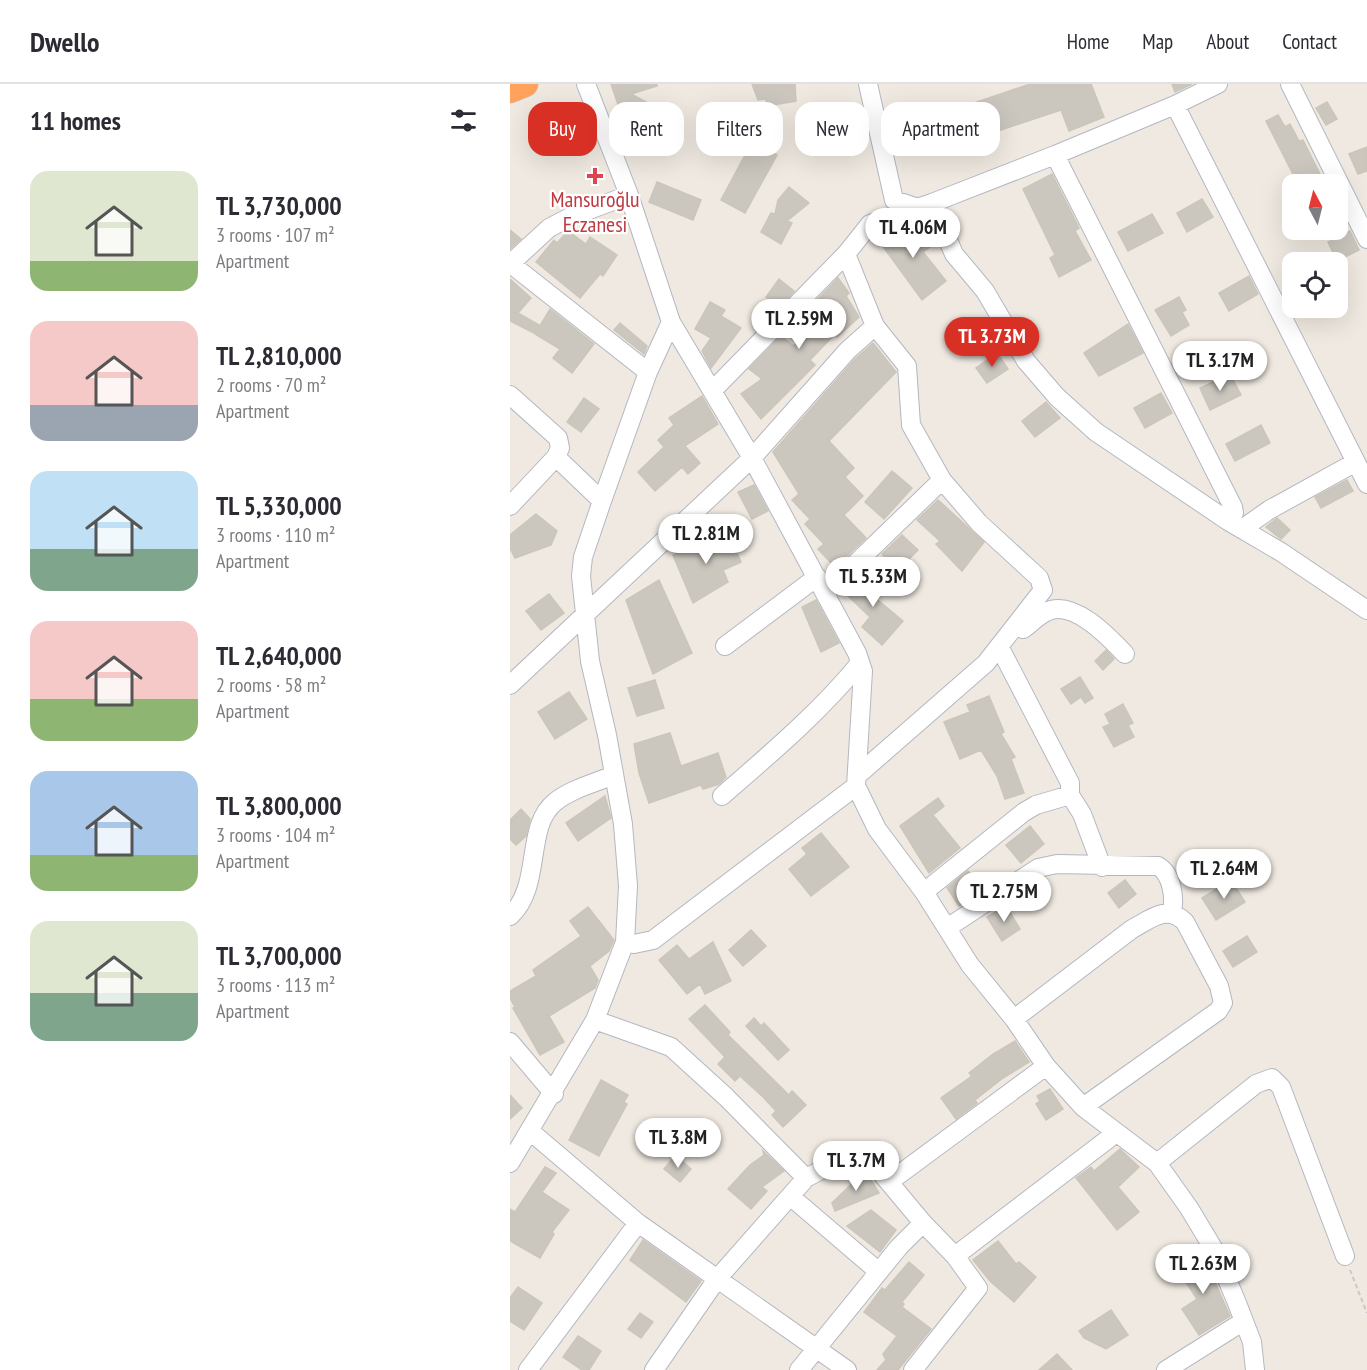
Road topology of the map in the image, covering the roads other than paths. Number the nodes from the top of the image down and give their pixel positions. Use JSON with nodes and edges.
{"nodes":[{"id":1,"x":525,"y":84,"type":"edge"},
{"id":2,"x":586,"y":84,"type":"edge"},
{"id":3,"x":868,"y":84,"type":"edge"},
{"id":4,"x":1218,"y":84,"type":"edge"},
{"id":5,"x":1290,"y":84,"type":"edge"},
{"id":6,"x":510,"y":90,"type":"edge"},
{"id":7,"x":1176,"y":105,"type":"junction"},
{"id":8,"x":1055,"y":155,"type":"junction"},
{"id":9,"x":629,"y":195,"type":"junction"},
{"id":10,"x":925,"y":205,"type":"junction"},
{"id":11,"x":1367,"y":239,"type":"edge"},
{"id":12,"x":846,"y":254,"type":"junction"},
{"id":13,"x":510,"y":264,"type":"edge"},
{"id":14,"x":671,"y":322,"type":"junction"},
{"id":15,"x":875,"y":326,"type":"junction"},
{"id":16,"x":648,"y":372,"type":"junction"},
{"id":17,"x":712,"y":391,"type":"junction"},
{"id":18,"x":510,"y":395,"type":"edge"},
{"id":19,"x":556,"y":457,"type":"junction"},
{"id":20,"x":752,"y":458,"type":"junction"},
{"id":21,"x":1356,"y":462,"type":"junction"},
{"id":22,"x":942,"y":480,"type":"junction"},
{"id":23,"x":1367,"y":484,"type":"edge"},
{"id":24,"x":602,"y":501,"type":"junction"},
{"id":25,"x":510,"y":506,"type":"edge"},
{"id":26,"x":1235,"y":525,"type":"junction"},
{"id":27,"x":821,"y":585,"type":"junction"},
{"id":28,"x":1363,"y":602,"type":"edge"},
{"id":29,"x":586,"y":612,"type":"junction"},
{"id":30,"x":1012,"y":630,"type":"junction"},
{"id":31,"x":725,"y":646,"type":"dead end"},
{"id":32,"x":1000,"y":648,"type":"junction"},
{"id":33,"x":1125,"y":654,"type":"dead end"},
{"id":34,"x":860,"y":663,"type":"junction"},
{"id":35,"x":510,"y":685,"type":"edge"},
{"id":36,"x":614,"y":775,"type":"junction"},
{"id":37,"x":857,"y":780,"type":"junction"},
{"id":38,"x":1070,"y":795,"type":"junction"},
{"id":39,"x":722,"y":796,"type":"dead end"},
{"id":40,"x":1102,"y":867,"type":"junction"},
{"id":41,"x":924,"y":892,"type":"junction"},
{"id":42,"x":1172,"y":912,"type":"junction"},
{"id":43,"x":510,"y":916,"type":"edge"},
{"id":44,"x":947,"y":928,"type":"junction"},
{"id":45,"x":625,"y":942,"type":"junction"},
{"id":46,"x":1014,"y":1019,"type":"junction"},
{"id":47,"x":595,"y":1020,"type":"junction"},
{"id":48,"x":510,"y":1042,"type":"edge"},
{"id":49,"x":1046,"y":1066,"type":"junction"},
{"id":50,"x":554,"y":1094,"type":"junction"},
{"id":51,"x":1083,"y":1107,"type":"junction"},
{"id":52,"x":530,"y":1131,"type":"junction"},
{"id":53,"x":1116,"y":1133,"type":"junction"},
{"id":54,"x":510,"y":1163,"type":"edge"},
{"id":55,"x":1157,"y":1163,"type":"junction"},
{"id":56,"x":806,"y":1178,"type":"junction"},
{"id":57,"x":889,"y":1182,"type":"junction"},
{"id":58,"x":790,"y":1196,"type":"junction"},
{"id":59,"x":923,"y":1222,"type":"junction"},
{"id":60,"x":638,"y":1223,"type":"junction"},
{"id":61,"x":955,"y":1256,"type":"junction"},
{"id":62,"x":1345,"y":1256,"type":"road end"},
{"id":63,"x":879,"y":1272,"type":"junction"},
{"id":64,"x":717,"y":1279,"type":"junction"},
{"id":65,"x":1244,"y":1321,"type":"junction"},
{"id":66,"x":819,"y":1348,"type":"junction"},
{"id":67,"x":528,"y":1370,"type":"edge"},
{"id":68,"x":654,"y":1370,"type":"edge"},
{"id":69,"x":799,"y":1370,"type":"edge"},
{"id":70,"x":847,"y":1370,"type":"edge"},
{"id":71,"x":913,"y":1370,"type":"edge"},
{"id":72,"x":1166,"y":1370,"type":"edge"},
{"id":73,"x":1256,"y":1370,"type":"edge"}],
"edges":[{"from":1,"to":6,"type":"highway"},
{"from":2,"to":9,"type":"street"},
{"from":3,"to":10,"type":"street"},
{"from":4,"to":7,"type":"street"},
{"from":5,"to":11,"type":"street"},
{"from":7,"to":8,"type":"street"},
{"from":7,"to":21,"type":"street"},
{"from":8,"to":10,"type":"street"},
{"from":8,"to":26,"type":"street"},
{"from":9,"to":13,"type":"street"},
{"from":9,"to":14,"type":"street"},
{"from":10,"to":12,"type":"street"},
{"from":10,"to":26,"type":"street"},
{"from":12,"to":15,"type":"street"},
{"from":12,"to":17,"type":"street"},
{"from":13,"to":16,"type":"street"},
{"from":14,"to":16,"type":"street"},
{"from":14,"to":17,"type":"street"},
{"from":15,"to":20,"type":"street"},
{"from":15,"to":22,"type":"street"},
{"from":16,"to":24,"type":"street"},
{"from":17,"to":20,"type":"street"},
{"from":18,"to":19,"type":"street"},
{"from":19,"to":24,"type":"street"},
{"from":19,"to":25,"type":"street"},
{"from":20,"to":27,"type":"street"},
{"from":20,"to":29,"type":"street"},
{"from":21,"to":23,"type":"street"},
{"from":21,"to":26,"type":"street"},
{"from":22,"to":27,"type":"street"},
{"from":22,"to":30,"type":"street"},
{"from":24,"to":29,"type":"street"},
{"from":26,"to":28,"type":"street"},
{"from":27,"to":31,"type":"street"},
{"from":27,"to":34,"type":"street"},
{"from":29,"to":35,"type":"street"},
{"from":29,"to":36,"type":"street"},
{"from":30,"to":32,"type":"street"},
{"from":30,"to":33,"type":"street"},
{"from":32,"to":37,"type":"street"},
{"from":32,"to":38,"type":"street"},
{"from":34,"to":37,"type":"street"},
{"from":34,"to":39,"type":"street"},
{"from":36,"to":43,"type":"street"},
{"from":36,"to":45,"type":"street"},
{"from":37,"to":41,"type":"street"},
{"from":37,"to":45,"type":"street"},
{"from":38,"to":40,"type":"street"},
{"from":38,"to":41,"type":"street"},
{"from":40,"to":42,"type":"street"},
{"from":40,"to":44,"type":"street"},
{"from":41,"to":44,"type":"street"},
{"from":42,"to":46,"type":"street"},
{"from":42,"to":51,"type":"street"},
{"from":44,"to":46,"type":"street"},
{"from":45,"to":47,"type":"street"},
{"from":46,"to":49,"type":"street"},
{"from":47,"to":50,"type":"street"},
{"from":47,"to":56,"type":"street"},
{"from":48,"to":50,"type":"street"},
{"from":49,"to":51,"type":"street"},
{"from":49,"to":57,"type":"street"},
{"from":50,"to":52,"type":"street"},
{"from":51,"to":53,"type":"street"},
{"from":52,"to":54,"type":"street"},
{"from":52,"to":60,"type":"street"},
{"from":53,"to":55,"type":"street"},
{"from":53,"to":61,"type":"street"},
{"from":55,"to":62,"type":"street"},
{"from":55,"to":65,"type":"street"},
{"from":56,"to":57,"type":"street"},
{"from":56,"to":58,"type":"street"},
{"from":57,"to":59,"type":"street"},
{"from":58,"to":63,"type":"street"},
{"from":58,"to":64,"type":"street"},
{"from":59,"to":61,"type":"street"},
{"from":59,"to":63,"type":"street"},
{"from":60,"to":64,"type":"street"},
{"from":60,"to":67,"type":"street"},
{"from":61,"to":71,"type":"street"},
{"from":63,"to":66,"type":"street"},
{"from":64,"to":66,"type":"street"},
{"from":64,"to":68,"type":"street"},
{"from":65,"to":72,"type":"street"},
{"from":65,"to":73,"type":"street"},
{"from":66,"to":69,"type":"street"},
{"from":66,"to":70,"type":"street"}]}
